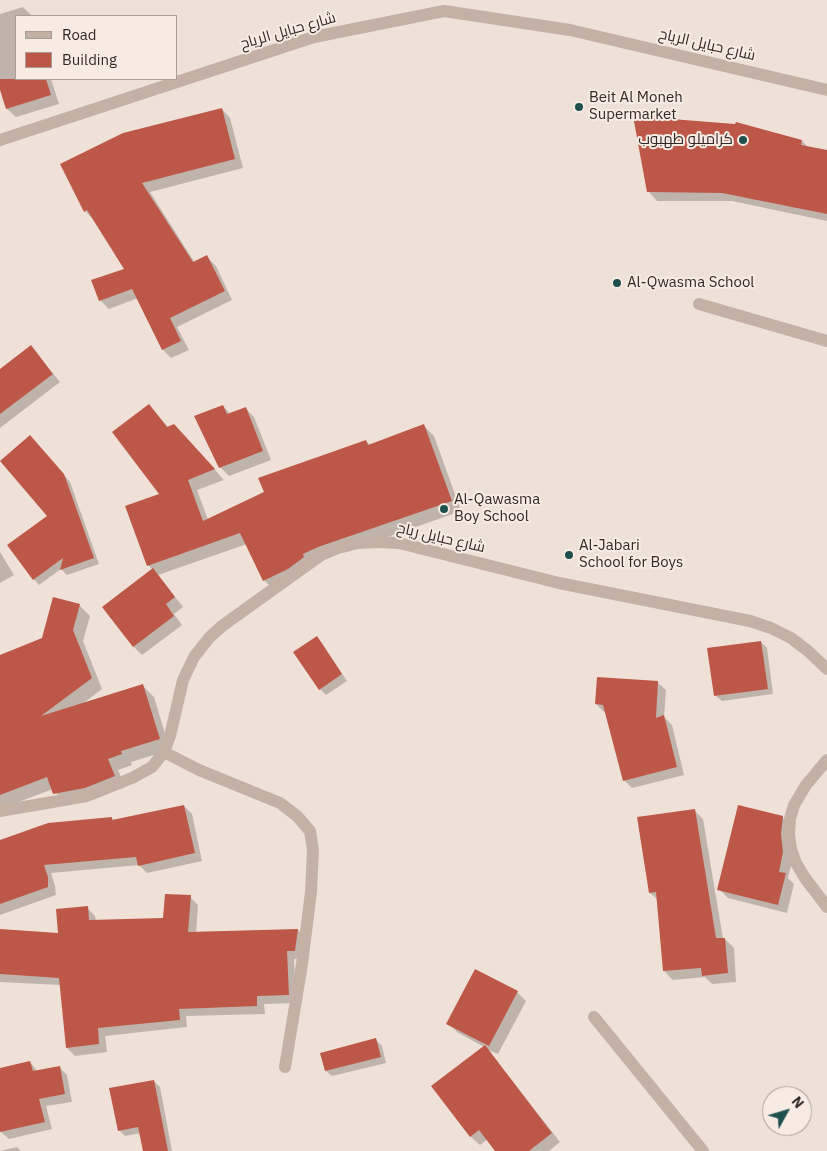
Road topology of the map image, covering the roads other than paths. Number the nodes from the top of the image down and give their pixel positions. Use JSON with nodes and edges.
{"nodes":[{"id":1,"x":827,"y":90,"type":"edge"},
{"id":2,"x":0,"y":140,"type":"edge"},
{"id":3,"x":699,"y":304,"type":"dead end"},
{"id":4,"x":827,"y":340,"type":"edge"},
{"id":5,"x":827,"y":669,"type":"edge"},
{"id":6,"x":164,"y":752,"type":"junction"},
{"id":7,"x":827,"y":760,"type":"edge"},
{"id":8,"x":0,"y":811,"type":"edge"},
{"id":9,"x":827,"y":907,"type":"edge"},
{"id":10,"x":594,"y":1017,"type":"dead end"},
{"id":11,"x":285,"y":1067,"type":"dead end"},
{"id":12,"x":703,"y":1151,"type":"edge"}],
"edges":[{"from":1,"to":2,"type":"street","name":"شارع حبايل الرياح"},
{"from":3,"to":4,"type":"street"},
{"from":5,"to":6,"type":"street","name":"شارع حبايل رياح"},
{"from":6,"to":8,"type":"street","name":"شارع حبايل رياح"},
{"from":6,"to":11,"type":"street"},
{"from":7,"to":9,"type":"street"},
{"from":10,"to":12,"type":"street"}]}
